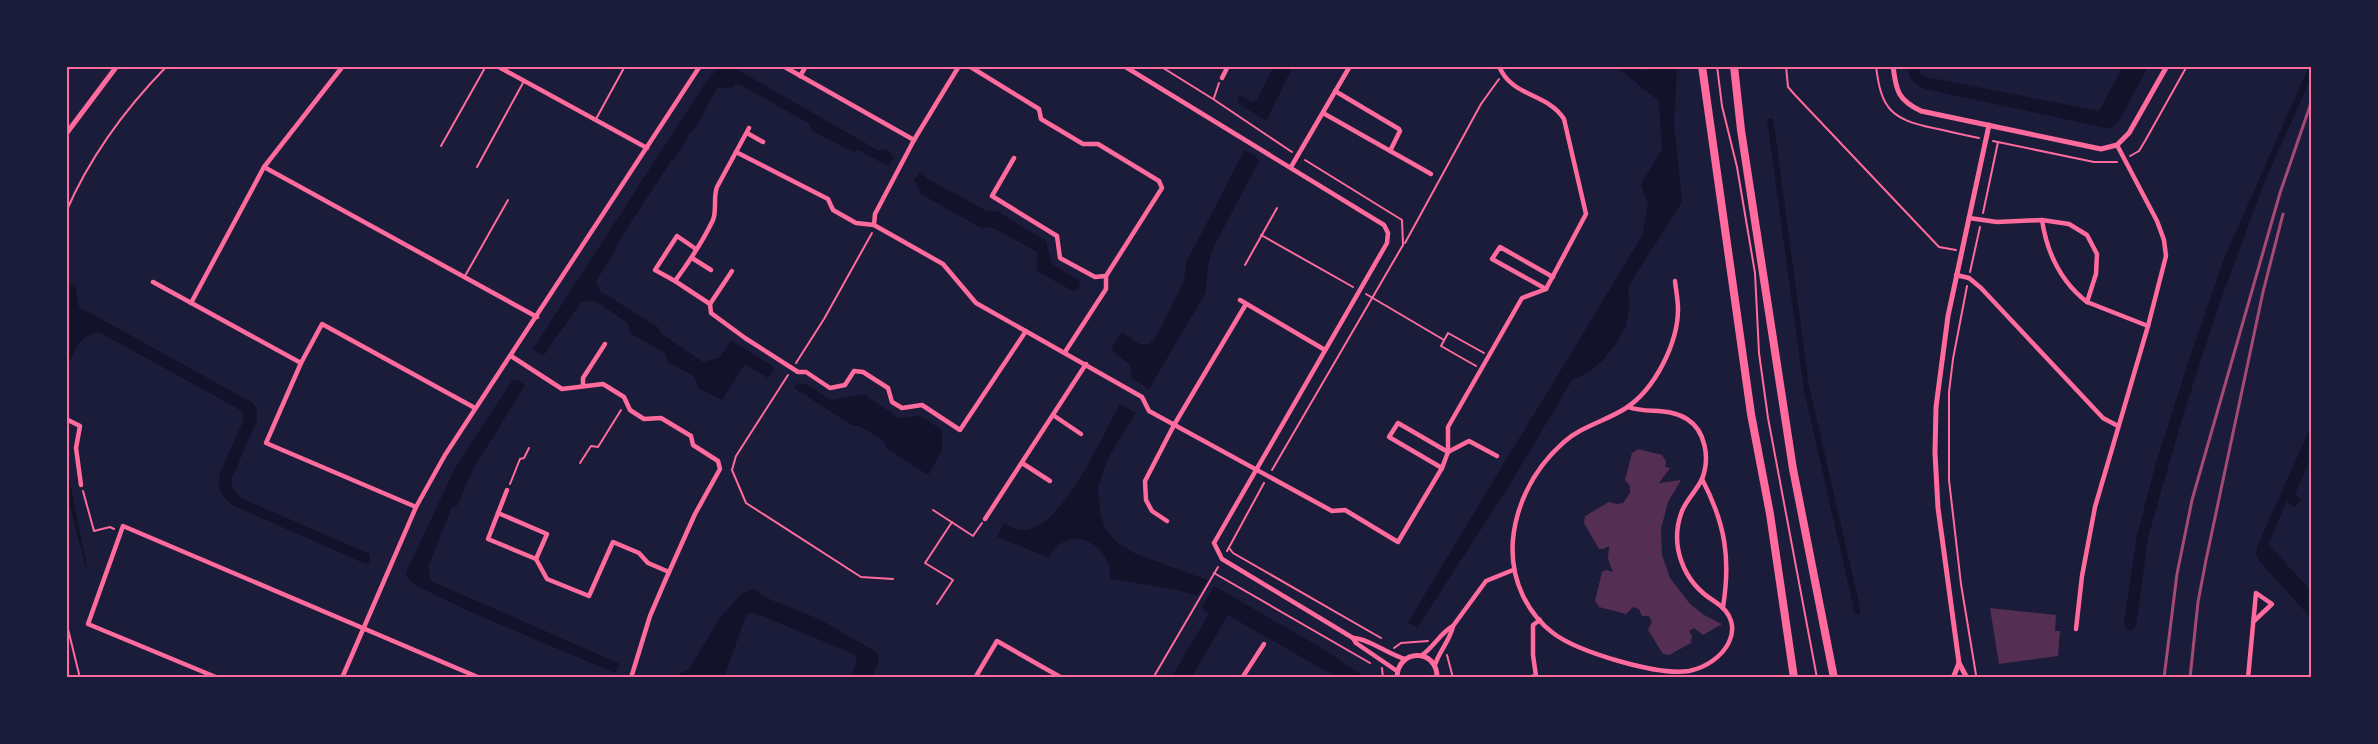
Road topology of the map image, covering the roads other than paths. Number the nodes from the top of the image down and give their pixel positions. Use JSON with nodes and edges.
{"nodes":[{"id":1,"x":117,"y":66,"type":"edge"},
{"id":2,"x":343,"y":66,"type":"edge"},
{"id":3,"x":486,"y":66,"type":"edge"},
{"id":4,"x":497,"y":66,"type":"edge"},
{"id":5,"x":625,"y":66,"type":"edge"},
{"id":6,"x":700,"y":66,"type":"edge"},
{"id":7,"x":783,"y":66,"type":"edge"},
{"id":8,"x":806,"y":66,"type":"edge"},
{"id":9,"x":959,"y":66,"type":"edge"},
{"id":10,"x":969,"y":66,"type":"edge"},
{"id":11,"x":1124,"y":66,"type":"edge"},
{"id":12,"x":1228,"y":66,"type":"edge"},
{"id":13,"x":1350,"y":66,"type":"edge"},
{"id":14,"x":1499,"y":66,"type":"edge"},
{"id":15,"x":1702,"y":66,"type":"edge"},
{"id":16,"x":1717,"y":66,"type":"edge"},
{"id":17,"x":1734,"y":66,"type":"edge"},
{"id":18,"x":1893,"y":66,"type":"edge"},
{"id":19,"x":2167,"y":66,"type":"edge"},
{"id":20,"x":800,"y":76,"type":"junction"},
{"id":21,"x":1222,"y":78,"type":"road end"},
{"id":22,"x":524,"y":81,"type":"junction"},
{"id":23,"x":1335,"y":92,"type":"junction"},
{"id":24,"x":1323,"y":113,"type":"junction"},
{"id":25,"x":596,"y":120,"type":"junction"},
{"id":26,"x":1989,"y":125,"type":"junction"},
{"id":27,"x":66,"y":134,"type":"edge"},
{"id":28,"x":914,"y":140,"type":"junction"},
{"id":29,"x":763,"y":142,"type":"dead end"},
{"id":30,"x":2117,"y":145,"type":"junction"},
{"id":31,"x":441,"y":147,"type":"dead end"},
{"id":32,"x":647,"y":148,"type":"junction"},
{"id":33,"x":1390,"y":151,"type":"junction"},
{"id":34,"x":736,"y":152,"type":"junction"},
{"id":35,"x":1014,"y":158,"type":"dead end"},
{"id":36,"x":264,"y":167,"type":"junction"},
{"id":37,"x":477,"y":167,"type":"dead end"},
{"id":38,"x":1291,"y":167,"type":"junction"},
{"id":39,"x":1431,"y":174,"type":"dead end"},
{"id":40,"x":508,"y":200,"type":"dead end"},
{"id":41,"x":1968,"y":219,"type":"junction"},
{"id":42,"x":2042,"y":220,"type":"junction"},
{"id":43,"x":874,"y":225,"type":"junction"},
{"id":44,"x":696,"y":249,"type":"junction"},
{"id":45,"x":692,"y":258,"type":"junction"},
{"id":46,"x":711,"y":270,"type":"dead end"},
{"id":47,"x":732,"y":271,"type":"dead end"},
{"id":48,"x":1956,"y":275,"type":"junction"},
{"id":49,"x":465,"y":276,"type":"junction"},
{"id":50,"x":1106,"y":276,"type":"junction"},
{"id":51,"x":1553,"y":277,"type":"junction"},
{"id":52,"x":675,"y":281,"type":"junction"},
{"id":53,"x":1675,"y":281,"type":"dead end"},
{"id":54,"x":153,"y":282,"type":"dead end"},
{"id":55,"x":1546,"y":289,"type":"junction"},
{"id":56,"x":1240,"y":300,"type":"dead end"},
{"id":57,"x":2087,"y":302,"type":"junction"},
{"id":58,"x":190,"y":303,"type":"junction"},
{"id":59,"x":710,"y":304,"type":"junction"},
{"id":60,"x":1246,"y":304,"type":"junction"},
{"id":61,"x":537,"y":317,"type":"junction"},
{"id":62,"x":2148,"y":326,"type":"junction"},
{"id":63,"x":1026,"y":331,"type":"junction"},
{"id":64,"x":605,"y":344,"type":"dead end"},
{"id":65,"x":1325,"y":350,"type":"junction"},
{"id":66,"x":1065,"y":352,"type":"junction"},
{"id":67,"x":511,"y":356,"type":"junction"},
{"id":68,"x":301,"y":363,"type":"junction"},
{"id":69,"x":1086,"y":364,"type":"junction"},
{"id":70,"x":583,"y":386,"type":"junction"},
{"id":71,"x":1628,"y":407,"type":"junction"},
{"id":72,"x":475,"y":408,"type":"junction"},
{"id":73,"x":1053,"y":415,"type":"junction"},
{"id":74,"x":66,"y":419,"type":"edge"},
{"id":75,"x":1174,"y":425,"type":"junction"},
{"id":76,"x":2118,"y":426,"type":"junction"},
{"id":77,"x":1081,"y":434,"type":"dead end"},
{"id":78,"x":1448,"y":452,"type":"junction"},
{"id":79,"x":1497,"y":456,"type":"dead end"},
{"id":80,"x":1022,"y":463,"type":"junction"},
{"id":81,"x":1442,"y":468,"type":"junction"},
{"id":82,"x":1255,"y":470,"type":"junction"},
{"id":83,"x":1702,"y":479,"type":"junction"},
{"id":84,"x":1050,"y":481,"type":"dead end"},
{"id":85,"x":81,"y":485,"type":"road end"},
{"id":86,"x":507,"y":490,"type":"road end"},
{"id":87,"x":416,"y":507,"type":"junction"},
{"id":88,"x":498,"y":513,"type":"junction"},
{"id":89,"x":985,"y":519,"type":"road end"},
{"id":90,"x":1167,"y":520,"type":"dead end"},
{"id":91,"x":536,"y":559,"type":"junction"},
{"id":92,"x":1514,"y":570,"type":"junction"},
{"id":93,"x":669,"y":572,"type":"junction"},
{"id":94,"x":1723,"y":607,"type":"junction"},
{"id":95,"x":1540,"y":620,"type":"junction"},
{"id":96,"x":2253,"y":622,"type":"junction"},
{"id":97,"x":1453,"y":626,"type":"junction"},
{"id":98,"x":363,"y":628,"type":"junction"},
{"id":99,"x":2076,"y":629,"type":"dead end"},
{"id":100,"x":1353,"y":638,"type":"junction"},
{"id":101,"x":1264,"y":644,"type":"dead end"},
{"id":102,"x":1422,"y":655,"type":"junction"},
{"id":103,"x":1405,"y":659,"type":"junction"},
{"id":104,"x":1959,"y":663,"type":"junction"},
{"id":105,"x":1435,"y":665,"type":"junction"},
{"id":106,"x":1657,"y":669,"type":"junction"},
{"id":107,"x":1397,"y":675,"type":"edge"},
{"id":108,"x":218,"y":678,"type":"edge"},
{"id":109,"x":342,"y":678,"type":"edge"},
{"id":110,"x":480,"y":678,"type":"edge"},
{"id":111,"x":631,"y":678,"type":"edge"},
{"id":112,"x":975,"y":678,"type":"edge"},
{"id":113,"x":1062,"y":678,"type":"edge"},
{"id":114,"x":1242,"y":678,"type":"edge"},
{"id":115,"x":1438,"y":678,"type":"edge"},
{"id":116,"x":1528,"y":678,"type":"edge"},
{"id":117,"x":1658,"y":678,"type":"edge"},
{"id":118,"x":1794,"y":678,"type":"edge"},
{"id":119,"x":1817,"y":678,"type":"edge"},
{"id":120,"x":1834,"y":678,"type":"edge"},
{"id":121,"x":1953,"y":678,"type":"edge"},
{"id":122,"x":1967,"y":678,"type":"edge"},
{"id":123,"x":2052,"y":678,"type":"edge"},
{"id":124,"x":2093,"y":678,"type":"edge"},
{"id":125,"x":2248,"y":678,"type":"edge"}],
"edges":[{"from":1,"to":27,"type":"street"},
{"from":2,"to":36,"type":"street"},
{"from":3,"to":31,"type":"lane"},
{"from":4,"to":22,"type":"street"},
{"from":5,"to":25,"type":"lane"},
{"from":6,"to":32,"type":"street"},
{"from":7,"to":20,"type":"street"},
{"from":8,"to":20,"type":"street"},
{"from":9,"to":28,"type":"street"},
{"from":10,"to":50,"type":"street"},
{"from":11,"to":38,"type":"street"},
{"from":12,"to":21,"type":"street"},
{"from":13,"to":23,"type":"street"},
{"from":14,"to":51,"type":"street"},
{"from":15,"to":118,"type":"highway"},
{"from":16,"to":119,"type":"lane"},
{"from":17,"to":120,"type":"highway"},
{"from":18,"to":26,"type":"street"},
{"from":19,"to":30,"type":"street"},
{"from":20,"to":28,"type":"street"},
{"from":22,"to":25,"type":"street"},
{"from":22,"to":37,"type":"lane"},
{"from":23,"to":24,"type":"street"},
{"from":23,"to":33,"type":"street"},
{"from":24,"to":33,"type":"street"},
{"from":24,"to":38,"type":"street"},
{"from":25,"to":32,"type":"street"},
{"from":26,"to":30,"type":"street"},
{"from":26,"to":41,"type":"street"},
{"from":28,"to":43,"type":"street"},
{"from":29,"to":34,"type":"street"},
{"from":30,"to":62,"type":"street"},
{"from":32,"to":61,"type":"street"},
{"from":33,"to":39,"type":"street"},
{"from":34,"to":43,"type":"street"},
{"from":34,"to":44,"type":"street"},
{"from":35,"to":50,"type":"street"},
{"from":36,"to":49,"type":"street"},
{"from":36,"to":58,"type":"street"},
{"from":38,"to":65,"type":"street"},
{"from":40,"to":49,"type":"lane"},
{"from":41,"to":42,"type":"street"},
{"from":41,"to":48,"type":"street"},
{"from":42,"to":57,"type":"street"},
{"from":42,"to":57,"type":"street"},
{"from":43,"to":63,"type":"street"},
{"from":44,"to":45,"type":"street"},
{"from":44,"to":52,"type":"street"},
{"from":45,"to":46,"type":"street"},
{"from":45,"to":52,"type":"street"},
{"from":47,"to":59,"type":"street"},
{"from":48,"to":76,"type":"street"},
{"from":48,"to":104,"type":"street"},
{"from":49,"to":61,"type":"street"},
{"from":50,"to":66,"type":"street"},
{"from":51,"to":55,"type":"street"},
{"from":51,"to":55,"type":"street"},
{"from":52,"to":59,"type":"street"},
{"from":53,"to":71,"type":"street"},
{"from":54,"to":58,"type":"street"},
{"from":55,"to":78,"type":"street"},
{"from":56,"to":60,"type":"street"},
{"from":57,"to":62,"type":"street"},
{"from":58,"to":68,"type":"street"},
{"from":59,"to":63,"type":"street"},
{"from":60,"to":65,"type":"street"},
{"from":60,"to":75,"type":"street"},
{"from":61,"to":67,"type":"street"},
{"from":62,"to":76,"type":"street"},
{"from":63,"to":66,"type":"street"},
{"from":64,"to":70,"type":"street"},
{"from":65,"to":82,"type":"street"},
{"from":66,"to":69,"type":"street"},
{"from":67,"to":70,"type":"street"},
{"from":67,"to":72,"type":"street"},
{"from":68,"to":72,"type":"street"},
{"from":68,"to":87,"type":"street"},
{"from":69,"to":73,"type":"street"},
{"from":69,"to":75,"type":"street"},
{"from":70,"to":93,"type":"street"},
{"from":71,"to":83,"type":"street"},
{"from":71,"to":92,"type":"street"},
{"from":72,"to":87,"type":"street"},
{"from":73,"to":77,"type":"street"},
{"from":73,"to":80,"type":"street"},
{"from":74,"to":85,"type":"street"},
{"from":75,"to":82,"type":"street"},
{"from":75,"to":90,"type":"street"},
{"from":76,"to":99,"type":"street"},
{"from":78,"to":79,"type":"street"},
{"from":78,"to":81,"type":"street"},
{"from":78,"to":81,"type":"street"},
{"from":80,"to":84,"type":"street"},
{"from":80,"to":89,"type":"street"},
{"from":81,"to":82,"type":"street"},
{"from":82,"to":100,"type":"street"},
{"from":83,"to":94,"type":"street"},
{"from":83,"to":94,"type":"street"},
{"from":86,"to":88,"type":"street"},
{"from":87,"to":98,"type":"street"},
{"from":88,"to":91,"type":"street"},
{"from":88,"to":91,"type":"street"},
{"from":91,"to":93,"type":"street"},
{"from":92,"to":95,"type":"street"},
{"from":92,"to":97,"type":"street"},
{"from":93,"to":111,"type":"street"},
{"from":94,"to":106,"type":"street"},
{"from":95,"to":106,"type":"street"},
{"from":95,"to":116,"type":"street"},
{"from":96,"to":96,"type":"street"},
{"from":96,"to":125,"type":"street"},
{"from":97,"to":102,"type":"street"},
{"from":97,"to":105,"type":"street"},
{"from":98,"to":108,"type":"street"},
{"from":98,"to":109,"type":"street"},
{"from":98,"to":110,"type":"street"},
{"from":100,"to":103,"type":"street"},
{"from":100,"to":107,"type":"street"},
{"from":101,"to":114,"type":"street"},
{"from":102,"to":103,"type":"street"},
{"from":102,"to":105,"type":"street"},
{"from":103,"to":107,"type":"street"},
{"from":104,"to":121,"type":"street"},
{"from":104,"to":122,"type":"street"},
{"from":105,"to":115,"type":"street"},
{"from":106,"to":117,"type":"street"},
{"from":112,"to":113,"type":"street"},
{"from":123,"to":124,"type":"lane"}]}
